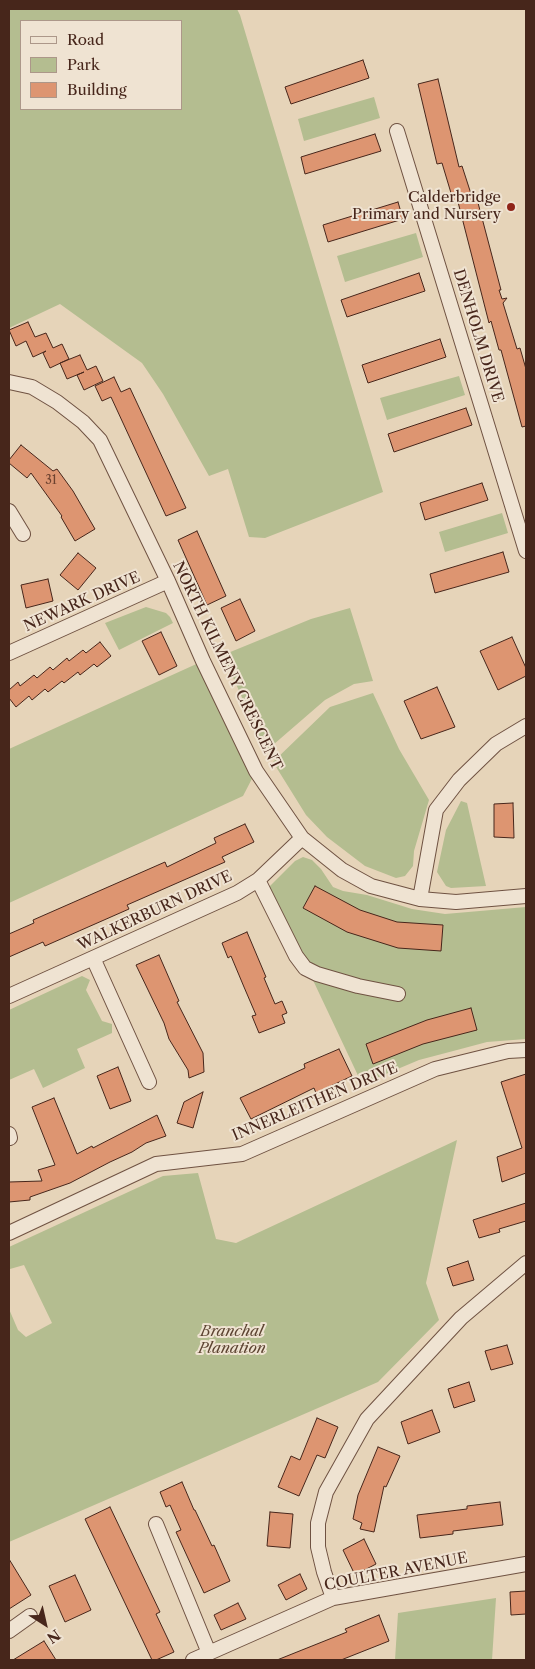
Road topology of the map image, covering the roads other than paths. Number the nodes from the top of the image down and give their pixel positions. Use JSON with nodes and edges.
{"nodes":[{"id":1,"x":397,"y":131,"type":"dead end"},
{"id":2,"x":9,"y":382,"type":"edge"},
{"id":3,"x":9,"y":511,"type":"edge"},
{"id":4,"x":23,"y":534,"type":"dead end"},
{"id":5,"x":526,"y":551,"type":"edge"},
{"id":6,"x":168,"y":581,"type":"junction"},
{"id":7,"x":9,"y":653,"type":"edge"},
{"id":8,"x":526,"y":726,"type":"edge"},
{"id":9,"x":302,"y":838,"type":"junction"},
{"id":10,"x":258,"y":880,"type":"junction"},
{"id":11,"x":526,"y":896,"type":"edge"},
{"id":12,"x":420,"y":899,"type":"junction"},
{"id":13,"x":93,"y":958,"type":"junction"},
{"id":14,"x":398,"y":994,"type":"dead end"},
{"id":15,"x":9,"y":996,"type":"edge"},
{"id":16,"x":526,"y":1050,"type":"edge"},
{"id":17,"x":149,"y":1082,"type":"dead end"},
{"id":18,"x":9,"y":1233,"type":"edge"},
{"id":19,"x":526,"y":1263,"type":"edge"},
{"id":20,"x":156,"y":1524,"type":"dead end"},
{"id":21,"x":526,"y":1564,"type":"edge"},
{"id":22,"x":333,"y":1598,"type":"junction"},
{"id":23,"x":30,"y":1616,"type":"dead end"},
{"id":24,"x":9,"y":1631,"type":"edge"},
{"id":25,"x":209,"y":1653,"type":"junction"},
{"id":26,"x":193,"y":1660,"type":"edge"}],
"edges":[{"from":1,"to":5,"type":"street","name":"DENHOLM DRIVE"},
{"from":2,"to":6,"type":"street","name":"NORTH KILMENY CRESCENT"},
{"from":3,"to":4,"type":"street"},
{"from":6,"to":7,"type":"street","name":"NEWARK DRIVE"},
{"from":6,"to":9,"type":"street","name":"NORTH KILMENY CRESCENT"},
{"from":8,"to":12,"type":"street"},
{"from":9,"to":10,"type":"street","name":"WALKERBURN DRIVE"},
{"from":9,"to":12,"type":"street","name":"NORTH KILMENY CRESCENT"},
{"from":10,"to":13,"type":"street","name":"WALKERBURN DRIVE"},
{"from":10,"to":14,"type":"street"},
{"from":11,"to":12,"type":"street","name":"NORTH KILMENY CRESCENT"},
{"from":13,"to":15,"type":"street","name":"WALKERBURN DRIVE"},
{"from":13,"to":17,"type":"street"},
{"from":16,"to":18,"type":"street","name":"INNERLEITHEN DRIVE"},
{"from":19,"to":22,"type":"street"},
{"from":20,"to":25,"type":"street"},
{"from":21,"to":22,"type":"street","name":"COULTER AVENUE"},
{"from":22,"to":25,"type":"street","name":"COULTER AVENUE"},
{"from":23,"to":24,"type":"street"},
{"from":25,"to":26,"type":"street","name":"COULTER AVENUE"}]}
